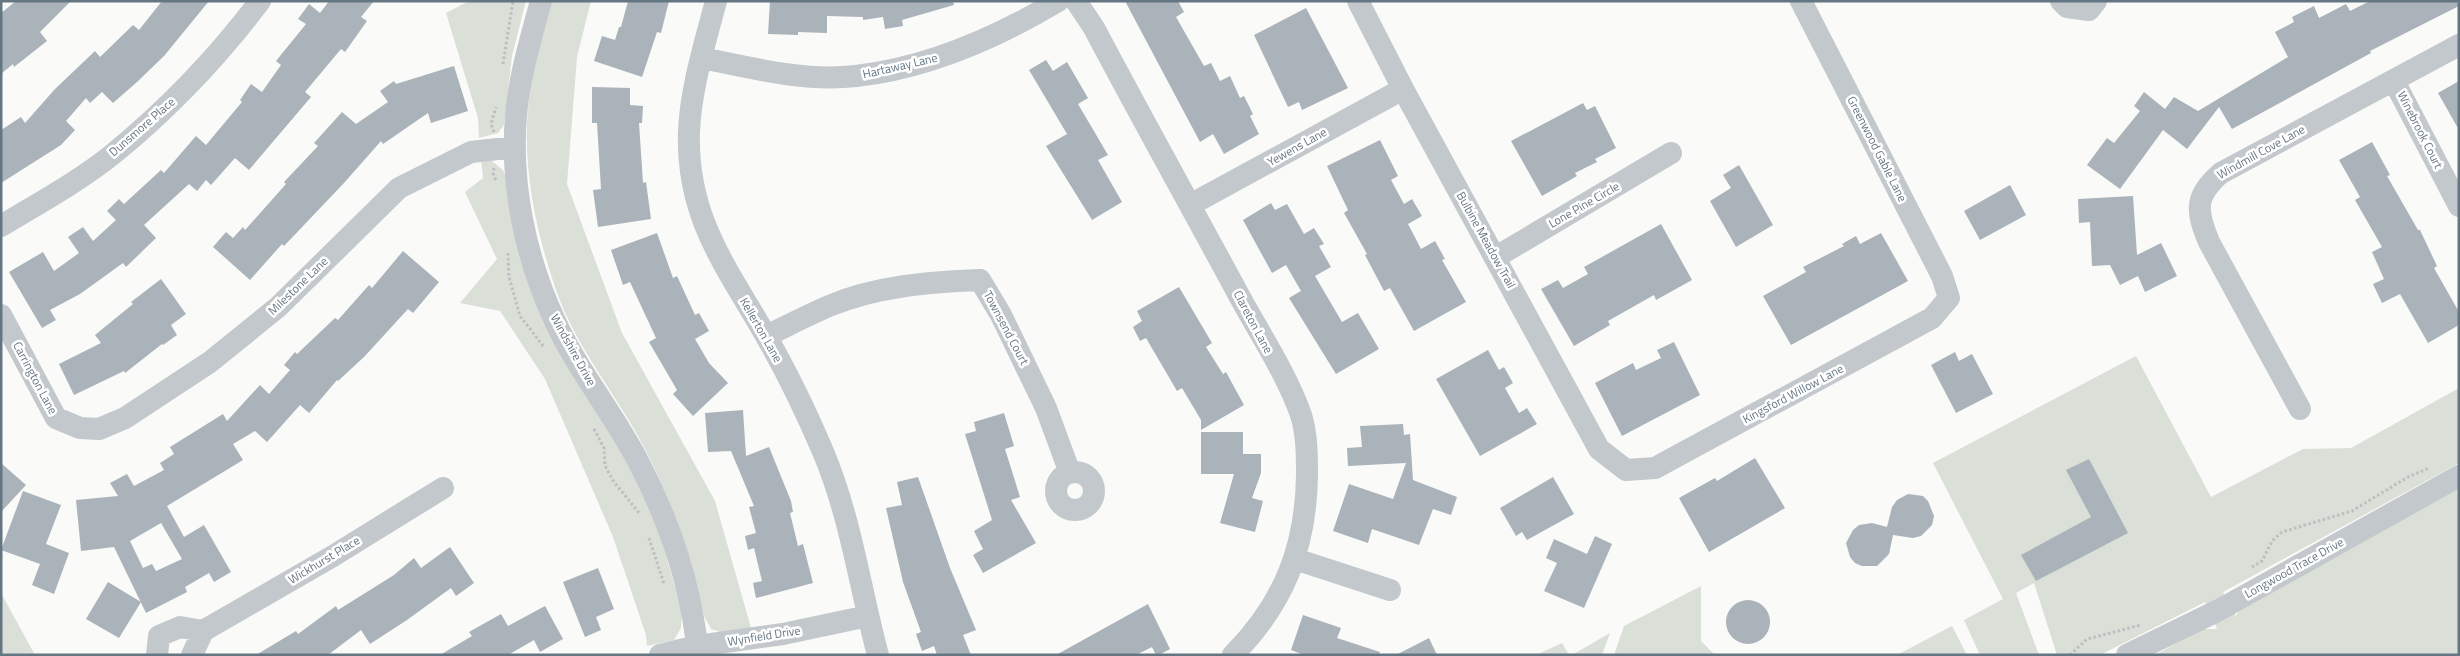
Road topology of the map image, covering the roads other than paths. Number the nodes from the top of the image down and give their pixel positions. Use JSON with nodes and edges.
{"nodes":[{"id":1,"x":260,"y":1,"type":"edge"},
{"id":2,"x":541,"y":1,"type":"edge"},
{"id":3,"x":716,"y":1,"type":"edge"},
{"id":4,"x":1058,"y":1,"type":"edge"},
{"id":5,"x":1076,"y":1,"type":"edge"},
{"id":6,"x":1358,"y":1,"type":"edge"},
{"id":7,"x":1801,"y":1,"type":"edge"},
{"id":8,"x":2096,"y":1,"type":"edge"},
{"id":9,"x":2064,"y":4,"type":"edge"},
{"id":10,"x":2459,"y":45,"type":"edge"},
{"id":11,"x":702,"y":58,"type":"junction"},
{"id":12,"x":2394,"y":80,"type":"junction"},
{"id":13,"x":1403,"y":89,"type":"junction"},
{"id":14,"x":515,"y":147,"type":"junction"},
{"id":15,"x":1671,"y":153,"type":"dead end"},
{"id":16,"x":1190,"y":205,"type":"junction"},
{"id":17,"x":2459,"y":206,"type":"edge"},
{"id":18,"x":1,"y":226,"type":"edge"},
{"id":19,"x":1496,"y":257,"type":"junction"},
{"id":20,"x":1950,"y":298,"type":"joint"},
{"id":21,"x":1,"y":316,"type":"edge"},
{"id":22,"x":766,"y":336,"type":"junction"},
{"id":23,"x":2300,"y":409,"type":"dead end"},
{"id":24,"x":80,"y":428,"type":"joint"},
{"id":25,"x":1626,"y":470,"type":"joint"},
{"id":26,"x":1070,"y":473,"type":"dead end"},
{"id":27,"x":2459,"y":476,"type":"edge"},
{"id":28,"x":443,"y":488,"type":"dead end"},
{"id":29,"x":1295,"y":559,"type":"junction"},
{"id":30,"x":1390,"y":590,"type":"dead end"},
{"id":31,"x":868,"y":616,"type":"junction"},
{"id":32,"x":203,"y":631,"type":"junction"},
{"id":33,"x":157,"y":650,"type":"edge"},
{"id":34,"x":697,"y":650,"type":"edge"},
{"id":35,"x":192,"y":654,"type":"edge"},
{"id":36,"x":660,"y":655,"type":"edge"},
{"id":37,"x":878,"y":655,"type":"edge"},
{"id":38,"x":1233,"y":655,"type":"edge"},
{"id":39,"x":2127,"y":655,"type":"edge"}],
"edges":[{"from":1,"to":18,"type":"street","name":"Dunsmore Place"},
{"from":2,"to":14,"type":"street","name":"Windshire Drive"},
{"from":3,"to":11,"type":"street","name":"Kellerton Lane"},
{"from":4,"to":11,"type":"street","name":"Hartaway Lane"},
{"from":5,"to":16,"type":"street","name":"Clareton Lane"},
{"from":6,"to":13,"type":"street","name":"Bulbine Meadow Trail"},
{"from":7,"to":20,"type":"street","name":"Greenwood Gable Lane"},
{"from":8,"to":9,"type":"street"},
{"from":10,"to":12,"type":"street","name":"Windmill Cove Lane"},
{"from":11,"to":22,"type":"street","name":"Kellerton Lane"},
{"from":12,"to":17,"type":"street","name":"Winebrook Court"},
{"from":12,"to":23,"type":"street","name":"Windmill Cove Lane"},
{"from":13,"to":16,"type":"street","name":"Yewens Lane"},
{"from":13,"to":19,"type":"street","name":"Bulbine Meadow Trail"},
{"from":14,"to":24,"type":"street","name":"Milestone Lane"},
{"from":14,"to":34,"type":"street","name":"Windshire Drive"},
{"from":15,"to":19,"type":"street","name":"Lone Pine Circle"},
{"from":16,"to":29,"type":"street","name":"Clareton Lane"},
{"from":19,"to":25,"type":"street","name":"Bulbine Meadow Trail"},
{"from":20,"to":25,"type":"street","name":"Kingsford Willow Lane"},
{"from":21,"to":24,"type":"street","name":"Carrington Lane"},
{"from":22,"to":26,"type":"street","name":"Townsend Court"},
{"from":22,"to":31,"type":"street","name":"Kellerton Lane"},
{"from":27,"to":39,"type":"street","name":"Longwood Trace Drive"},
{"from":28,"to":32,"type":"street","name":"Wickhurst Place"},
{"from":29,"to":30,"type":"street"},
{"from":29,"to":38,"type":"street","name":"Clareton Lane"},
{"from":31,"to":34,"type":"street","name":"Wynfield Drive"},
{"from":31,"to":37,"type":"street","name":"Kellerton Lane"},
{"from":32,"to":33,"type":"street"},
{"from":32,"to":35,"type":"street"},
{"from":34,"to":36,"type":"street","name":"Wynfield Drive"}]}
